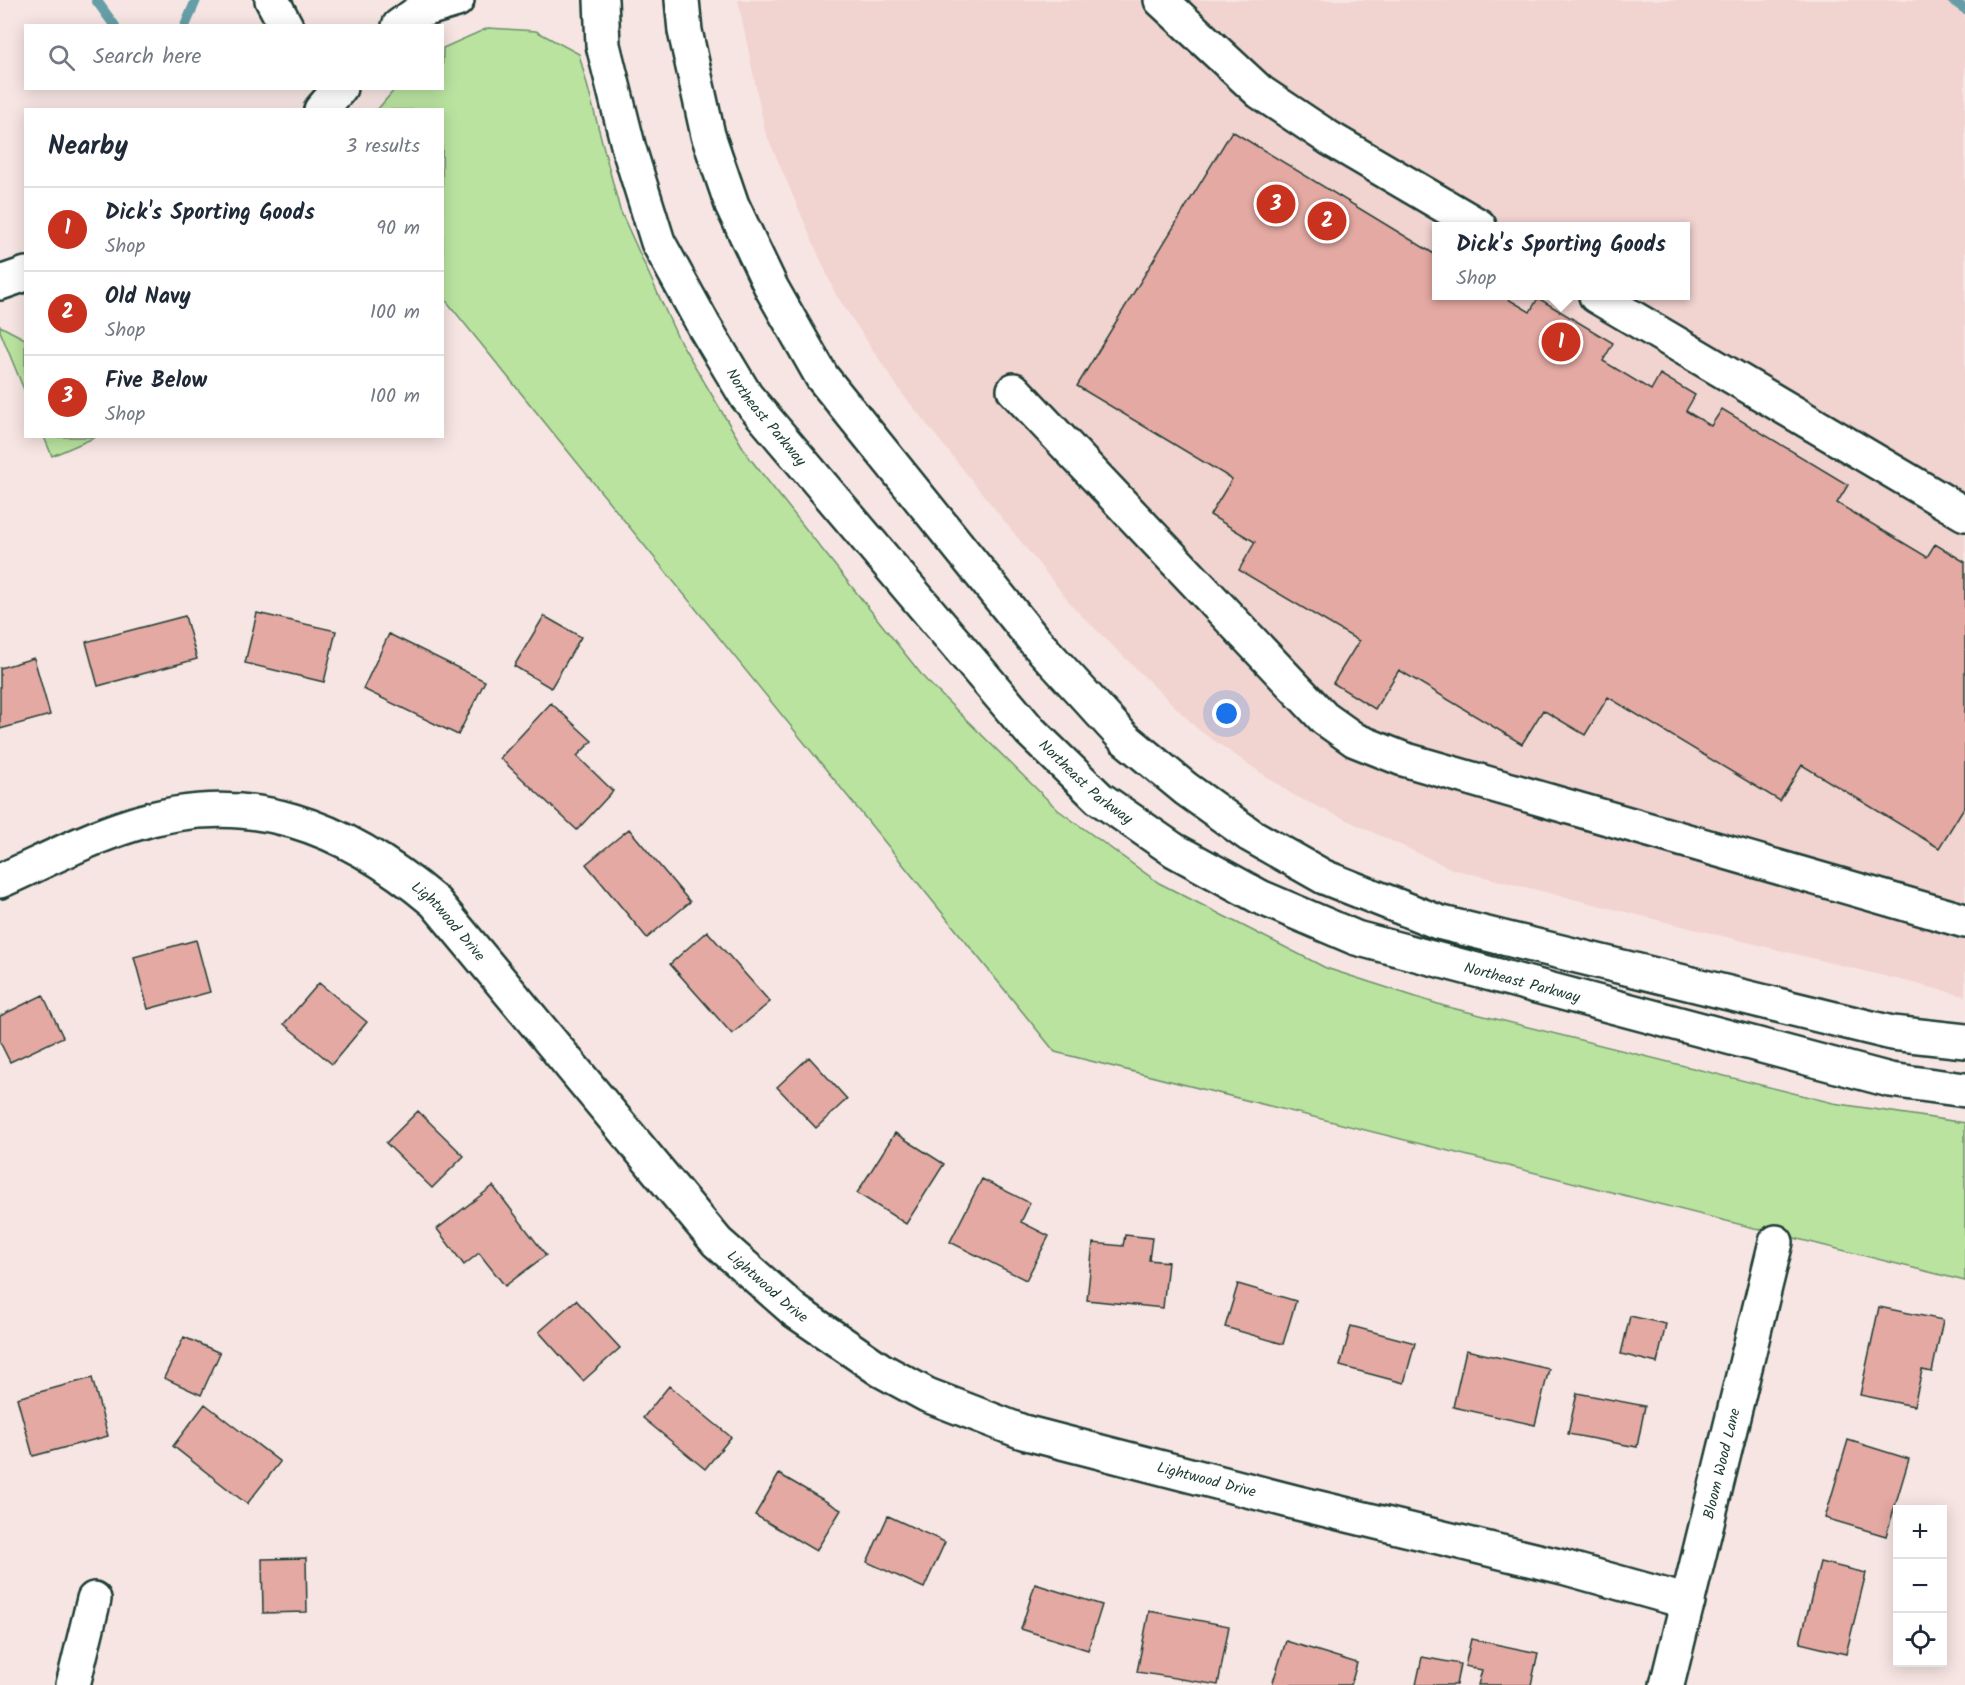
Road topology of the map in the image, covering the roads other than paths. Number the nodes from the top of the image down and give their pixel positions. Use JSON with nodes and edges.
{"nodes":[{"id":1,"x":272,"y":0,"type":"edge"},
{"id":2,"x":457,"y":0,"type":"edge"},
{"id":3,"x":601,"y":0,"type":"edge"},
{"id":4,"x":682,"y":0,"type":"edge"},
{"id":5,"x":1161,"y":0,"type":"edge"},
{"id":6,"x":285,"y":24,"type":"edge"},
{"id":7,"x":402,"y":24,"type":"edge"},
{"id":8,"x":1472,"y":222,"type":"edge"},
{"id":9,"x":24,"y":275,"type":"edge"},
{"id":10,"x":0,"y":283,"type":"edge"},
{"id":11,"x":1603,"y":300,"type":"edge"},
{"id":12,"x":1014,"y":390,"type":"dead end"},
{"id":13,"x":1965,"y":514,"type":"edge"},
{"id":14,"x":0,"y":881,"type":"edge"},
{"id":15,"x":1965,"y":921,"type":"edge"},
{"id":16,"x":1965,"y":1041,"type":"edge"},
{"id":17,"x":1965,"y":1090,"type":"edge"},
{"id":18,"x":1776,"y":1242,"type":"dead end"},
{"id":19,"x":94,"y":1599,"type":"dead end"},
{"id":20,"x":1688,"y":1602,"type":"junction"},
{"id":21,"x":73,"y":1685,"type":"edge"},
{"id":22,"x":1667,"y":1685,"type":"edge"}],
"edges":[{"from":1,"to":6,"type":"street"},
{"from":2,"to":7,"type":"street"},
{"from":3,"to":17,"type":"street","name":"Northeast Parkway"},
{"from":4,"to":16,"type":"street"},
{"from":5,"to":8,"type":"street"},
{"from":9,"to":10,"type":"street"},
{"from":11,"to":13,"type":"street"},
{"from":12,"to":15,"type":"street"},
{"from":14,"to":20,"type":"street","name":"Lightwood Drive"},
{"from":18,"to":20,"type":"street","name":"Bloom Wood Lane"},
{"from":19,"to":21,"type":"street"},
{"from":20,"to":22,"type":"street","name":"Bloom Wood Lane"}]}
